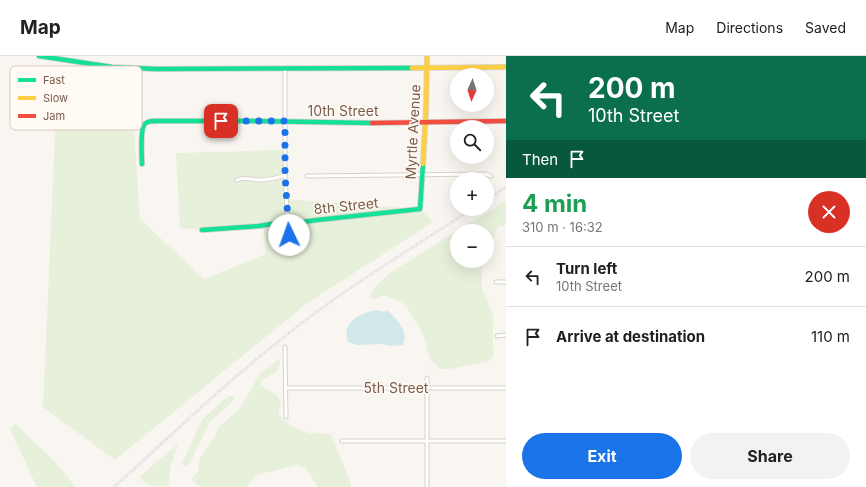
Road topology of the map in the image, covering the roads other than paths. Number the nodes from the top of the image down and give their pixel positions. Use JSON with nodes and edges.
{"nodes":[{"id":1,"x":39,"y":56,"type":"edge"},
{"id":2,"x":427,"y":56,"type":"edge"},
{"id":3,"x":108,"y":66,"type":"edge"},
{"id":4,"x":506,"y":67,"type":"edge"},
{"id":5,"x":427,"y":68,"type":"junction"},
{"id":6,"x":142,"y":69,"type":"edge"},
{"id":7,"x":285,"y":69,"type":"junction"},
{"id":8,"x":285,"y":121,"type":"junction"},
{"id":9,"x":426,"y":121,"type":"junction"},
{"id":10,"x":506,"y":121,"type":"edge"},
{"id":11,"x":142,"y":164,"type":"dead end"},
{"id":12,"x":285,"y":175,"type":"junction"},
{"id":13,"x":422,"y":175,"type":"junction"},
{"id":14,"x":450,"y":175,"type":"edge"},
{"id":15,"x":307,"y":176,"type":"dead end"},
{"id":16,"x":237,"y":180,"type":"dead end"},
{"id":17,"x":420,"y":209,"type":"joint"},
{"id":18,"x":288,"y":224,"type":"junction"},
{"id":19,"x":202,"y":230,"type":"dead end"},
{"id":20,"x":289,"y":246,"type":"dead end"},
{"id":21,"x":496,"y":282,"type":"dead end"},
{"id":22,"x":506,"y":282,"type":"edge"},
{"id":23,"x":506,"y":335,"type":"edge"},
{"id":24,"x":497,"y":336,"type":"dead end"},
{"id":25,"x":285,"y":347,"type":"dead end"},
{"id":26,"x":427,"y":378,"type":"dead end"},
{"id":27,"x":286,"y":388,"type":"junction"},
{"id":28,"x":426,"y":388,"type":"junction"},
{"id":29,"x":506,"y":388,"type":"edge"},
{"id":30,"x":286,"y":417,"type":"dead end"},
{"id":31,"x":342,"y":441,"type":"dead end"},
{"id":32,"x":427,"y":441,"type":"junction"},
{"id":33,"x":506,"y":441,"type":"edge"},
{"id":34,"x":427,"y":487,"type":"edge"}],
"edges":[{"from":1,"to":3,"type":"street"},
{"from":2,"to":5,"type":"street","name":"Myrtle Avenue"},
{"from":4,"to":5,"type":"street"},
{"from":5,"to":7,"type":"street"},
{"from":5,"to":9,"type":"street","name":"Myrtle Avenue"},
{"from":6,"to":7,"type":"street"},
{"from":7,"to":8,"type":"street"},
{"from":8,"to":9,"type":"street","name":"10th Street"},
{"from":8,"to":11,"type":"street","name":"10th Street"},
{"from":8,"to":12,"type":"street"},
{"from":9,"to":10,"type":"street","name":"10th Street"},
{"from":9,"to":13,"type":"street","name":"Myrtle Avenue"},
{"from":12,"to":16,"type":"street"},
{"from":12,"to":18,"type":"street"},
{"from":13,"to":14,"type":"street"},
{"from":13,"to":15,"type":"street"},
{"from":13,"to":17,"type":"street","name":"Myrtle Avenue"},
{"from":17,"to":18,"type":"street","name":"8th Street"},
{"from":18,"to":19,"type":"street","name":"8th Street"},
{"from":18,"to":20,"type":"street"},
{"from":21,"to":22,"type":"street"},
{"from":23,"to":24,"type":"street"},
{"from":25,"to":27,"type":"street"},
{"from":26,"to":28,"type":"street"},
{"from":27,"to":28,"type":"street","name":"5th Street"},
{"from":27,"to":30,"type":"street"},
{"from":28,"to":29,"type":"street","name":"5th Street"},
{"from":28,"to":32,"type":"street"},
{"from":31,"to":32,"type":"street"},
{"from":32,"to":33,"type":"street"},
{"from":32,"to":34,"type":"street"}]}
